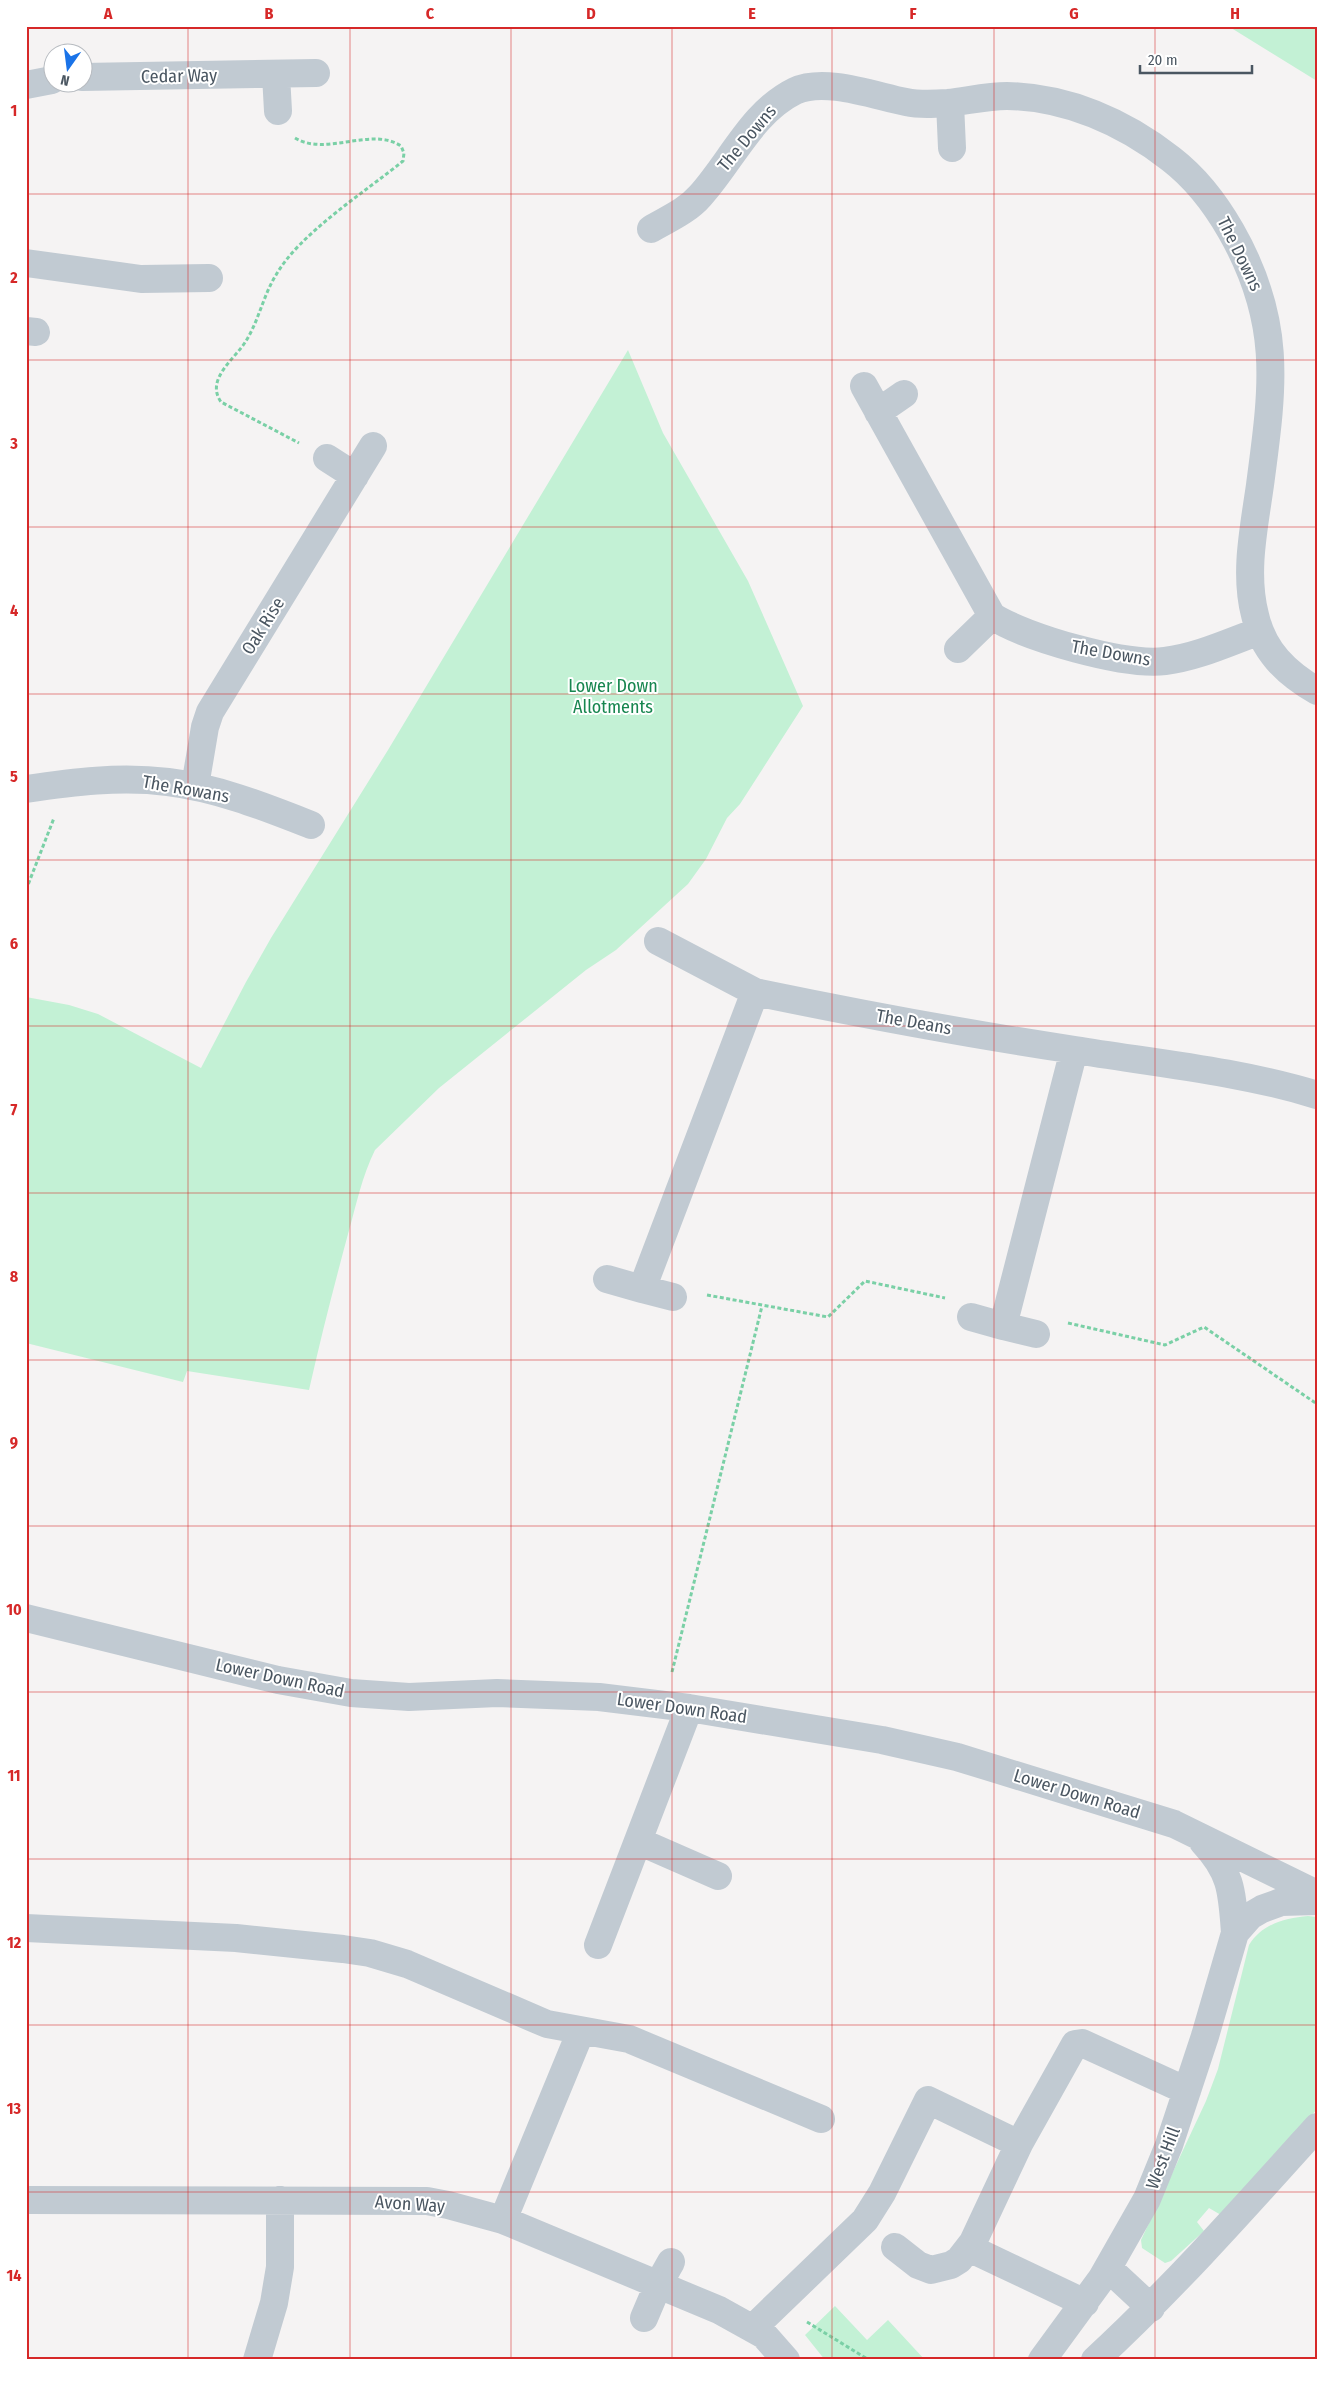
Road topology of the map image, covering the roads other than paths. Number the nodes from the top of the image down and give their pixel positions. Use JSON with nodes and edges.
{"nodes":[{"id":1,"x":316,"y":73,"type":"dead end"},
{"id":2,"x":276,"y":75,"type":"junction"},
{"id":3,"x":92,"y":77,"type":"edge"},
{"id":4,"x":42,"y":82,"type":"edge"},
{"id":5,"x":26,"y":85,"type":"edge"},
{"id":6,"x":950,"y":103,"type":"junction"},
{"id":7,"x":278,"y":111,"type":"dead end"},
{"id":8,"x":952,"y":148,"type":"dead end"},
{"id":9,"x":651,"y":229,"type":"dead end"},
{"id":10,"x":26,"y":263,"type":"edge"},
{"id":11,"x":209,"y":278,"type":"dead end"},
{"id":12,"x":864,"y":386,"type":"dead end"},
{"id":13,"x":904,"y":394,"type":"dead end"},
{"id":14,"x":878,"y":412,"type":"junction"},
{"id":15,"x":373,"y":446,"type":"dead end"},
{"id":16,"x":327,"y":458,"type":"road end"},
{"id":17,"x":355,"y":476,"type":"junction"},
{"id":18,"x":992,"y":616,"type":"junction"},
{"id":19,"x":1260,"y":631,"type":"junction"},
{"id":20,"x":958,"y":649,"type":"dead end"},
{"id":21,"x":1317,"y":691,"type":"edge"},
{"id":22,"x":195,"y":786,"type":"junction"},
{"id":23,"x":26,"y":789,"type":"edge"},
{"id":24,"x":311,"y":825,"type":"dead end"},
{"id":25,"x":658,"y":941,"type":"dead end"},
{"id":26,"x":755,"y":992,"type":"junction"},
{"id":27,"x":1074,"y":1050,"type":"junction"},
{"id":28,"x":1317,"y":1095,"type":"edge"},
{"id":29,"x":607,"y":1279,"type":"dead end"},
{"id":30,"x":642,"y":1289,"type":"junction"},
{"id":31,"x":673,"y":1297,"type":"road end"},
{"id":32,"x":970,"y":1318,"type":"road end"},
{"id":33,"x":1003,"y":1326,"type":"junction"},
{"id":34,"x":1036,"y":1334,"type":"road end"},
{"id":35,"x":26,"y":1618,"type":"edge"},
{"id":36,"x":677,"y":1706,"type":"junction"},
{"id":37,"x":1174,"y":1824,"type":"junction"},
{"id":38,"x":638,"y":1841,"type":"junction"},
{"id":39,"x":718,"y":1876,"type":"dead end"},
{"id":40,"x":1317,"y":1894,"type":"edge"},
{"id":41,"x":1317,"y":1901,"type":"edge"},
{"id":42,"x":26,"y":1928,"type":"edge"},
{"id":43,"x":1235,"y":1933,"type":"junction"},
{"id":44,"x":598,"y":1945,"type":"dead end"},
{"id":45,"x":581,"y":2031,"type":"junction"},
{"id":46,"x":1187,"y":2091,"type":"junction"},
{"id":47,"x":820,"y":2119,"type":"dead end"},
{"id":48,"x":1317,"y":2127,"type":"edge"},
{"id":49,"x":1019,"y":2144,"type":"junction"},
{"id":50,"x":26,"y":2200,"type":"edge"},
{"id":51,"x":280,"y":2200,"type":"junction"},
{"id":52,"x":504,"y":2220,"type":"junction"},
{"id":53,"x":895,"y":2247,"type":"dead end"},
{"id":54,"x":969,"y":2248,"type":"junction"},
{"id":55,"x":671,"y":2262,"type":"dead end"},
{"id":56,"x":1108,"y":2268,"type":"junction"},
{"id":57,"x":658,"y":2285,"type":"junction"},
{"id":58,"x":1086,"y":2303,"type":"junction"},
{"id":59,"x":1152,"y":2308,"type":"junction"},
{"id":60,"x":644,"y":2318,"type":"dead end"},
{"id":61,"x":770,"y":2343,"type":"edge"},
{"id":62,"x":257,"y":2360,"type":"edge"},
{"id":63,"x":1042,"y":2360,"type":"edge"},
{"id":64,"x":1095,"y":2360,"type":"edge"}],
"edges":[{"from":1,"to":2,"type":"street","name":"Cedar Way"},
{"from":2,"to":3,"type":"street","name":"Cedar Way"},
{"from":2,"to":7,"type":"street"},
{"from":4,"to":5,"type":"street"},
{"from":6,"to":8,"type":"street"},
{"from":6,"to":9,"type":"street","name":"The Downs"},
{"from":6,"to":19,"type":"street","name":"The Downs"},
{"from":10,"to":11,"type":"street"},
{"from":12,"to":14,"type":"street"},
{"from":13,"to":14,"type":"street"},
{"from":14,"to":18,"type":"street"},
{"from":15,"to":17,"type":"street","name":"Oak Rise"},
{"from":16,"to":17,"type":"street"},
{"from":17,"to":22,"type":"street","name":"Oak Rise"},
{"from":18,"to":19,"type":"street","name":"The Downs"},
{"from":18,"to":20,"type":"street"},
{"from":19,"to":21,"type":"street","name":"The Downs"},
{"from":22,"to":23,"type":"street","name":"The Rowans"},
{"from":22,"to":24,"type":"street","name":"The Rowans"},
{"from":25,"to":26,"type":"street","name":"The Deans"},
{"from":26,"to":27,"type":"street","name":"The Deans"},
{"from":26,"to":30,"type":"street"},
{"from":27,"to":28,"type":"street","name":"The Deans"},
{"from":27,"to":33,"type":"street"},
{"from":29,"to":30,"type":"street"},
{"from":30,"to":31,"type":"street"},
{"from":32,"to":33,"type":"street"},
{"from":33,"to":34,"type":"street"},
{"from":35,"to":36,"type":"street","name":"Lower Down Road"},
{"from":36,"to":37,"type":"street","name":"Lower Down Road"},
{"from":36,"to":38,"type":"street"},
{"from":37,"to":40,"type":"street","name":"Lower Down Road"},
{"from":37,"to":43,"type":"street","name":"West Hill"},
{"from":38,"to":39,"type":"street"},
{"from":38,"to":44,"type":"street"},
{"from":41,"to":43,"type":"street","name":"West Hill"},
{"from":42,"to":45,"type":"street"},
{"from":43,"to":46,"type":"street","name":"West Hill"},
{"from":45,"to":47,"type":"street"},
{"from":45,"to":52,"type":"street"},
{"from":46,"to":49,"type":"street"},
{"from":46,"to":56,"type":"street","name":"West Hill"},
{"from":48,"to":59,"type":"street"},
{"from":49,"to":54,"type":"street"},
{"from":49,"to":61,"type":"street"},
{"from":50,"to":51,"type":"street","name":"Avon Way"},
{"from":51,"to":52,"type":"street","name":"Avon Way"},
{"from":51,"to":62,"type":"street"},
{"from":52,"to":57,"type":"street","name":"Avon Way"},
{"from":53,"to":54,"type":"street"},
{"from":54,"to":58,"type":"street"},
{"from":55,"to":57,"type":"street"},
{"from":56,"to":58,"type":"street","name":"West Hill"},
{"from":56,"to":59,"type":"street"},
{"from":57,"to":60,"type":"street"},
{"from":57,"to":61,"type":"street","name":"Avon Way"},
{"from":58,"to":63,"type":"street","name":"West Hill"},
{"from":59,"to":64,"type":"street"}]}
